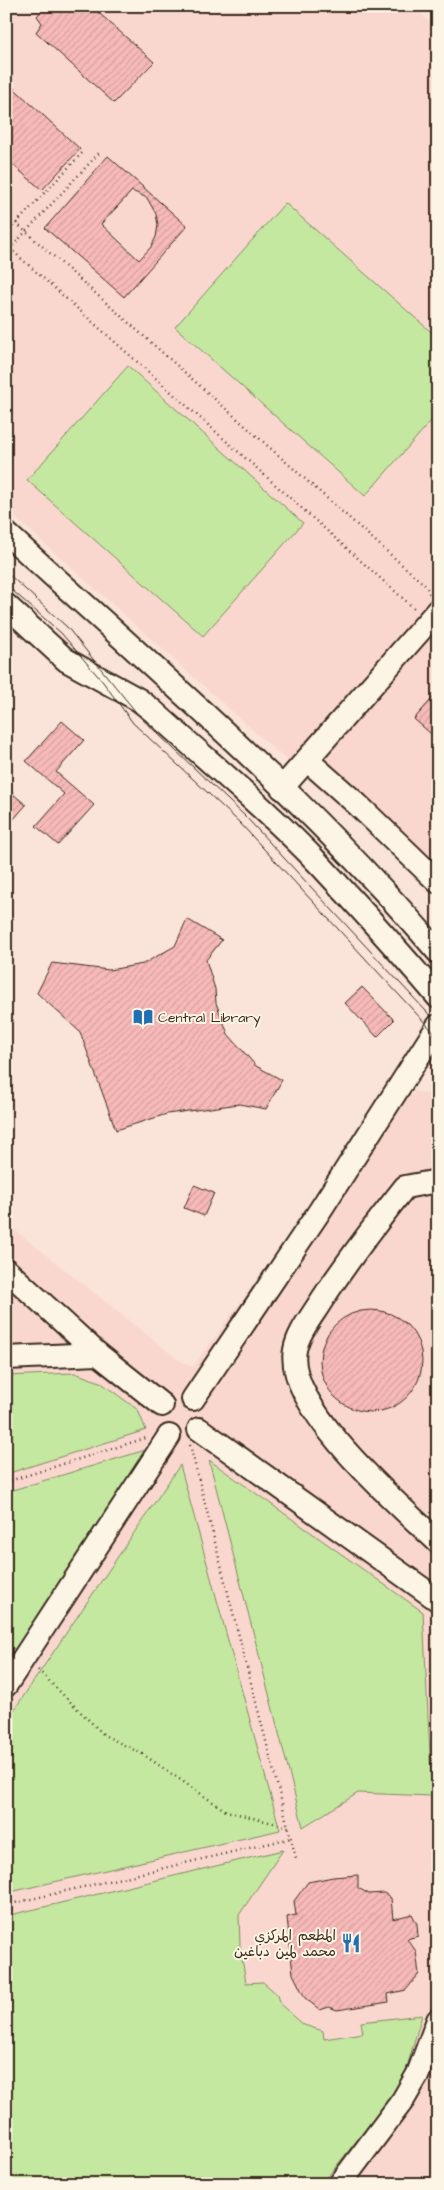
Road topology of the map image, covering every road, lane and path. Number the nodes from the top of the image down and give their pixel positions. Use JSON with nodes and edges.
{"nodes":[{"id":1,"x":82,"y":152,"type":"dead end"},
{"id":2,"x":99,"y":152,"type":"dead end"},
{"id":3,"x":16,"y":223,"type":"junction"},
{"id":4,"x":25,"y":231,"type":"junction"},
{"id":5,"x":6,"y":234,"type":"edge"},
{"id":6,"x":6,"y":245,"type":"edge"},
{"id":7,"x":10,"y":248,"type":"junction"},
{"id":8,"x":6,"y":253,"type":"edge"},
{"id":9,"x":6,"y":533,"type":"edge"},
{"id":10,"x":6,"y":605,"type":"edge"},
{"id":11,"x":430,"y":606,"type":"edge"},
{"id":12,"x":307,"y":760,"type":"junction"},
{"id":13,"x":282,"y":788,"type":"junction"},
{"id":14,"x":438,"y":882,"type":"edge"},
{"id":15,"x":438,"y":952,"type":"edge"},
{"id":16,"x":438,"y":997,"type":"edge"},
{"id":17,"x":438,"y":1026,"type":"edge"},
{"id":18,"x":438,"y":1181,"type":"edge"},
{"id":19,"x":6,"y":1270,"type":"edge"},
{"id":20,"x":98,"y":1354,"type":"junction"},
{"id":21,"x":6,"y":1358,"type":"edge"},
{"id":22,"x":193,"y":1399,"type":"junction"},
{"id":23,"x":176,"y":1427,"type":"junction"},
{"id":24,"x":6,"y":1482,"type":"edge"},
{"id":25,"x":438,"y":1542,"type":"edge"},
{"id":26,"x":438,"y":1600,"type":"edge"},
{"id":27,"x":23,"y":1659,"type":"junction"},
{"id":28,"x":6,"y":1685,"type":"edge"},
{"id":29,"x":289,"y":1828,"type":"junction"},
{"id":30,"x":292,"y":1838,"type":"junction"},
{"id":31,"x":296,"y":1858,"type":"dead end"},
{"id":32,"x":6,"y":1906,"type":"edge"},
{"id":33,"x":438,"y":2020,"type":"edge"},
{"id":34,"x":340,"y":2184,"type":"edge"}],
"edges":[{"from":1,"to":3,"type":"path"},
{"from":2,"to":4,"type":"path"},
{"from":3,"to":4,"type":"path"},
{"from":3,"to":5,"type":"path"},
{"from":4,"to":7,"type":"path"},
{"from":4,"to":11,"type":"path"},
{"from":6,"to":7,"type":"path"},
{"from":7,"to":8,"type":"path"},
{"from":7,"to":11,"type":"path"},
{"from":9,"to":13,"type":"street"},
{"from":10,"to":16,"type":"street"},
{"from":11,"to":12,"type":"street"},
{"from":12,"to":13,"type":"street"},
{"from":12,"to":14,"type":"street"},
{"from":13,"to":15,"type":"street"},
{"from":17,"to":22,"type":"street"},
{"from":18,"to":25,"type":"street"},
{"from":19,"to":20,"type":"street"},
{"from":20,"to":21,"type":"street"},
{"from":20,"to":23,"type":"street"},
{"from":22,"to":23,"type":"street"},
{"from":22,"to":23,"type":"street"},
{"from":23,"to":24,"type":"path"},
{"from":23,"to":26,"type":"street"},
{"from":23,"to":27,"type":"street"},
{"from":23,"to":29,"type":"path"},
{"from":27,"to":28,"type":"street"},
{"from":27,"to":29,"type":"path"},
{"from":29,"to":30,"type":"path"},
{"from":30,"to":31,"type":"path"},
{"from":30,"to":32,"type":"path"},
{"from":33,"to":34,"type":"street"}]}
